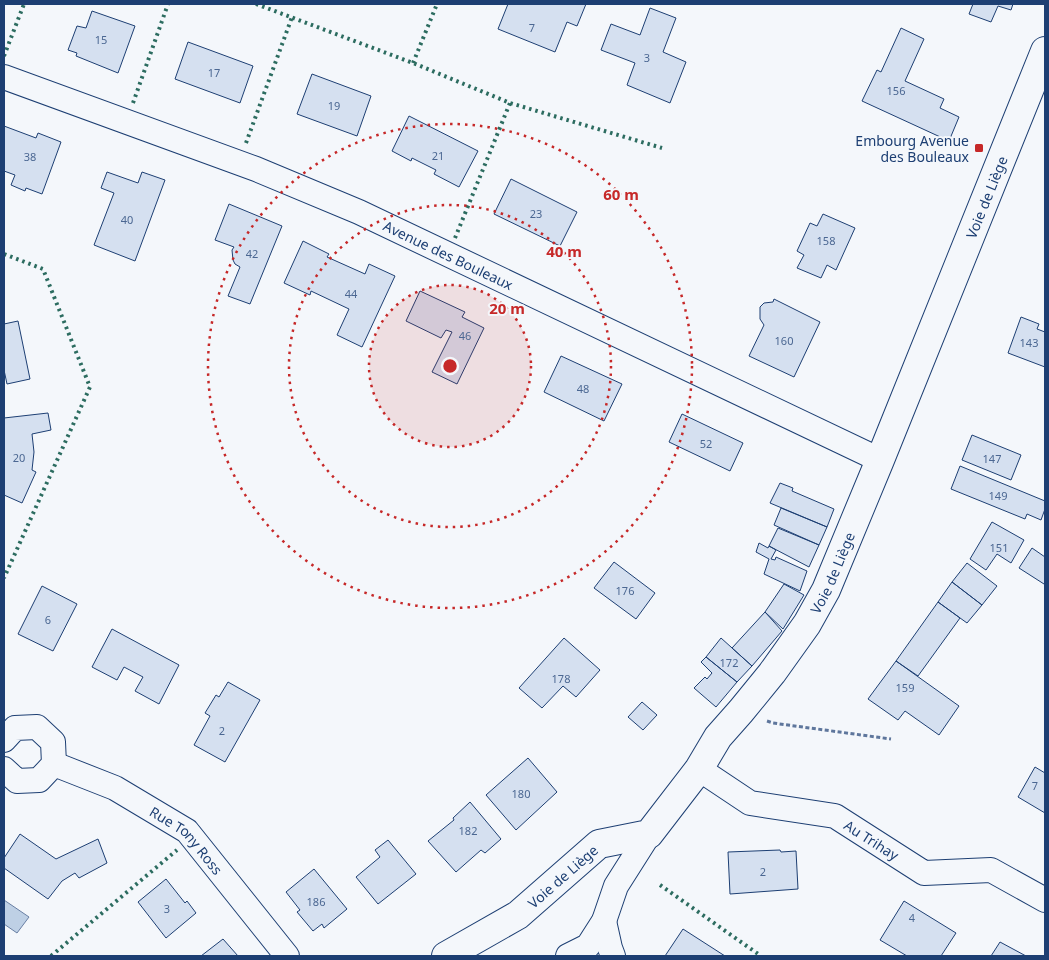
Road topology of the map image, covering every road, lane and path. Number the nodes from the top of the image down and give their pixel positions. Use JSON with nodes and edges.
{"nodes":[{"id":1,"x":1045,"y":51,"type":"edge"},
{"id":2,"x":4,"y":77,"type":"edge"},
{"id":3,"x":880,"y":460,"type":"junction"},
{"id":4,"x":741,"y":711,"type":"junction"},
{"id":5,"x":891,"y":739,"type":"dead end"},
{"id":6,"x":4,"y":740,"type":"edge"},
{"id":7,"x":54,"y":764,"type":"junction"},
{"id":8,"x":4,"y":769,"type":"edge"},
{"id":9,"x":699,"y":769,"type":"junction"},
{"id":10,"x":649,"y":834,"type":"junction"},
{"id":11,"x":1045,"y":900,"type":"edge"},
{"id":12,"x":604,"y":921,"type":"junction"},
{"id":13,"x":287,"y":956,"type":"edge"},
{"id":14,"x":446,"y":956,"type":"edge"},
{"id":15,"x":568,"y":956,"type":"edge"},
{"id":16,"x":613,"y":956,"type":"edge"}],
"edges":[{"from":1,"to":3,"type":"street","name":"Voie de Liège"},
{"from":2,"to":3,"type":"street","name":"Avenue des Bouleaux"},
{"from":3,"to":4,"type":"street","name":"Voie de Liège"},
{"from":4,"to":5,"type":"path"},
{"from":4,"to":9,"type":"street","name":"Voie de Liège"},
{"from":6,"to":7,"type":"street"},
{"from":7,"to":8,"type":"street"},
{"from":7,"to":13,"type":"street","name":"Rue Tony Ross"},
{"from":9,"to":10,"type":"street","name":"Voie de Liège"},
{"from":9,"to":11,"type":"street","name":"Au Trihay"},
{"from":10,"to":12,"type":"street"},
{"from":10,"to":14,"type":"street","name":"Voie de Liège"},
{"from":12,"to":15,"type":"street"},
{"from":12,"to":16,"type":"street"}]}
